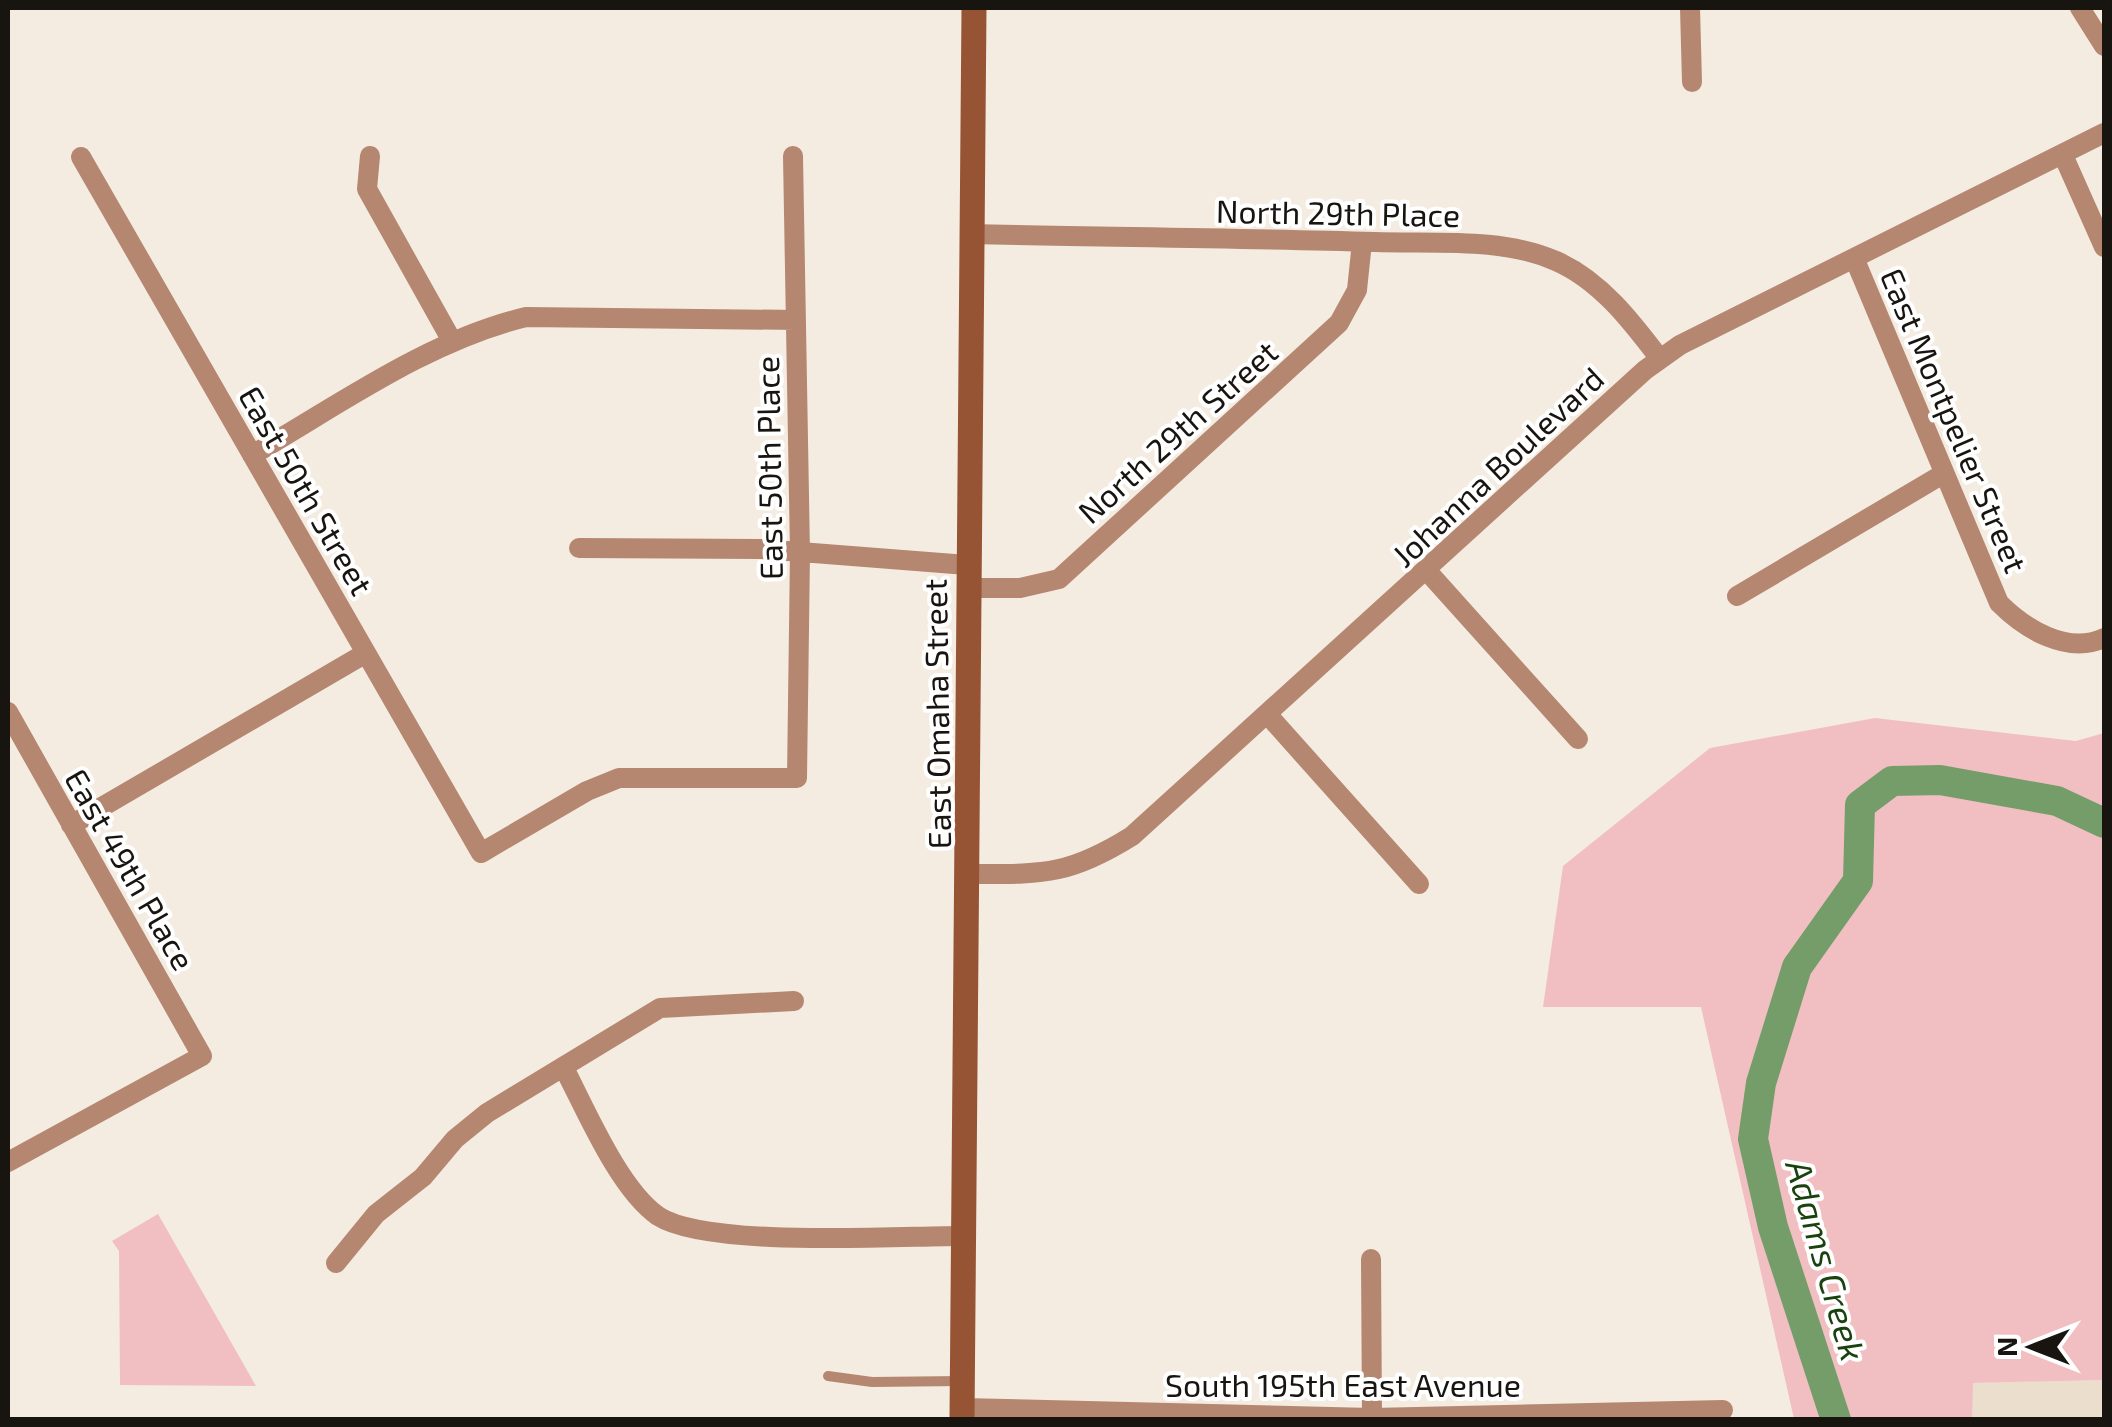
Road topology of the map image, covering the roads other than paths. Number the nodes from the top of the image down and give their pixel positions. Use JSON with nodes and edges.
{"nodes":[{"id":1,"x":974,"y":8,"type":"edge"},
{"id":2,"x":1690,"y":8,"type":"edge"},
{"id":3,"x":2080,"y":8,"type":"edge"},
{"id":4,"x":2104,"y":46,"type":"edge"},
{"id":5,"x":1692,"y":82,"type":"dead end"},
{"id":6,"x":2104,"y":134,"type":"edge"},
{"id":7,"x":2063,"y":155,"type":"junction"},
{"id":8,"x":370,"y":156,"type":"dead end"},
{"id":9,"x":793,"y":156,"type":"dead end"},
{"id":10,"x":81,"y":158,"type":"dead end"},
{"id":11,"x":971,"y":234,"type":"junction"},
{"id":12,"x":1362,"y":242,"type":"junction"},
{"id":13,"x":2104,"y":247,"type":"edge"},
{"id":14,"x":1855,"y":260,"type":"junction"},
{"id":15,"x":796,"y":320,"type":"junction"},
{"id":16,"x":452,"y":341,"type":"junction"},
{"id":17,"x":1660,"y":359,"type":"junction"},
{"id":18,"x":252,"y":455,"type":"junction"},
{"id":19,"x":1943,"y":474,"type":"junction"},
{"id":20,"x":579,"y":548,"type":"dead end"},
{"id":21,"x":800,"y":553,"type":"junction"},
{"id":22,"x":1428,"y":572,"type":"junction"},
{"id":23,"x":968,"y":577,"type":"junction"},
{"id":24,"x":1737,"y":596,"type":"dead end"},
{"id":25,"x":2104,"y":638,"type":"edge"},
{"id":26,"x":366,"y":653,"type":"junction"},
{"id":27,"x":8,"y":712,"type":"edge"},
{"id":28,"x":1267,"y":714,"type":"junction"},
{"id":29,"x":1578,"y":739,"type":"dead end"},
{"id":30,"x":71,"y":824,"type":"junction"},
{"id":31,"x":481,"y":853,"type":"joint"},
{"id":32,"x":970,"y":874,"type":"junction"},
{"id":33,"x":1420,"y":884,"type":"dead end"},
{"id":34,"x":794,"y":1001,"type":"dead end"},
{"id":35,"x":564,"y":1068,"type":"junction"},
{"id":36,"x":8,"y":1162,"type":"edge"},
{"id":37,"x":962,"y":1236,"type":"junction"},
{"id":38,"x":1371,"y":1258,"type":"dead end"},
{"id":39,"x":336,"y":1263,"type":"dead end"},
{"id":40,"x":828,"y":1376,"type":"dead end"},
{"id":41,"x":962,"y":1381,"type":"junction"},
{"id":42,"x":1722,"y":1410,"type":"dead end"},
{"id":43,"x":962,"y":1414,"type":"edge"},
{"id":44,"x":1372,"y":1418,"type":"edge"}],
"edges":[{"from":1,"to":11,"type":"street","name":"East Omaha Street"},
{"from":2,"to":5,"type":"street"},
{"from":3,"to":4,"type":"street"},
{"from":6,"to":7,"type":"street","name":"Johanna Boulevard"},
{"from":7,"to":13,"type":"street"},
{"from":7,"to":14,"type":"street","name":"Johanna Boulevard"},
{"from":8,"to":16,"type":"street"},
{"from":9,"to":15,"type":"street","name":"East 50th Place"},
{"from":10,"to":18,"type":"street","name":"East 50th Street"},
{"from":11,"to":12,"type":"street","name":"North 29th Place"},
{"from":11,"to":23,"type":"street","name":"East Omaha Street"},
{"from":12,"to":17,"type":"street","name":"North 29th Place"},
{"from":12,"to":23,"type":"street","name":"North 29th Street"},
{"from":14,"to":17,"type":"street","name":"Johanna Boulevard"},
{"from":14,"to":19,"type":"street","name":"East Montpelier Street"},
{"from":15,"to":16,"type":"street"},
{"from":15,"to":21,"type":"street","name":"East 50th Place"},
{"from":16,"to":18,"type":"street"},
{"from":17,"to":22,"type":"street","name":"Johanna Boulevard"},
{"from":18,"to":26,"type":"street","name":"East 50th Street"},
{"from":19,"to":24,"type":"street"},
{"from":19,"to":25,"type":"street","name":"East Montpelier Street"},
{"from":20,"to":21,"type":"street","name":"North 29th Street"},
{"from":21,"to":23,"type":"street","name":"North 29th Street"},
{"from":21,"to":31,"type":"street","name":"East 50th Place"},
{"from":22,"to":28,"type":"street","name":"Johanna Boulevard"},
{"from":22,"to":29,"type":"street"},
{"from":23,"to":32,"type":"street","name":"East Omaha Street"},
{"from":26,"to":30,"type":"street"},
{"from":26,"to":31,"type":"street","name":"East 50th Street"},
{"from":27,"to":30,"type":"street","name":"East 49th Place"},
{"from":28,"to":32,"type":"street","name":"Johanna Boulevard"},
{"from":28,"to":33,"type":"street"},
{"from":30,"to":36,"type":"street","name":"East 49th Place"},
{"from":32,"to":37,"type":"street","name":"East Omaha Street"},
{"from":34,"to":35,"type":"street"},
{"from":35,"to":37,"type":"street"},
{"from":35,"to":39,"type":"street"},
{"from":37,"to":41,"type":"street","name":"East Omaha Street"},
{"from":38,"to":44,"type":"street"},
{"from":40,"to":41,"type":"lane"},
{"from":41,"to":43,"type":"street","name":"East Omaha Street"},
{"from":42,"to":44,"type":"street","name":"South 195th East Avenue"},
{"from":43,"to":44,"type":"street","name":"South 195th East Avenue"}]}
